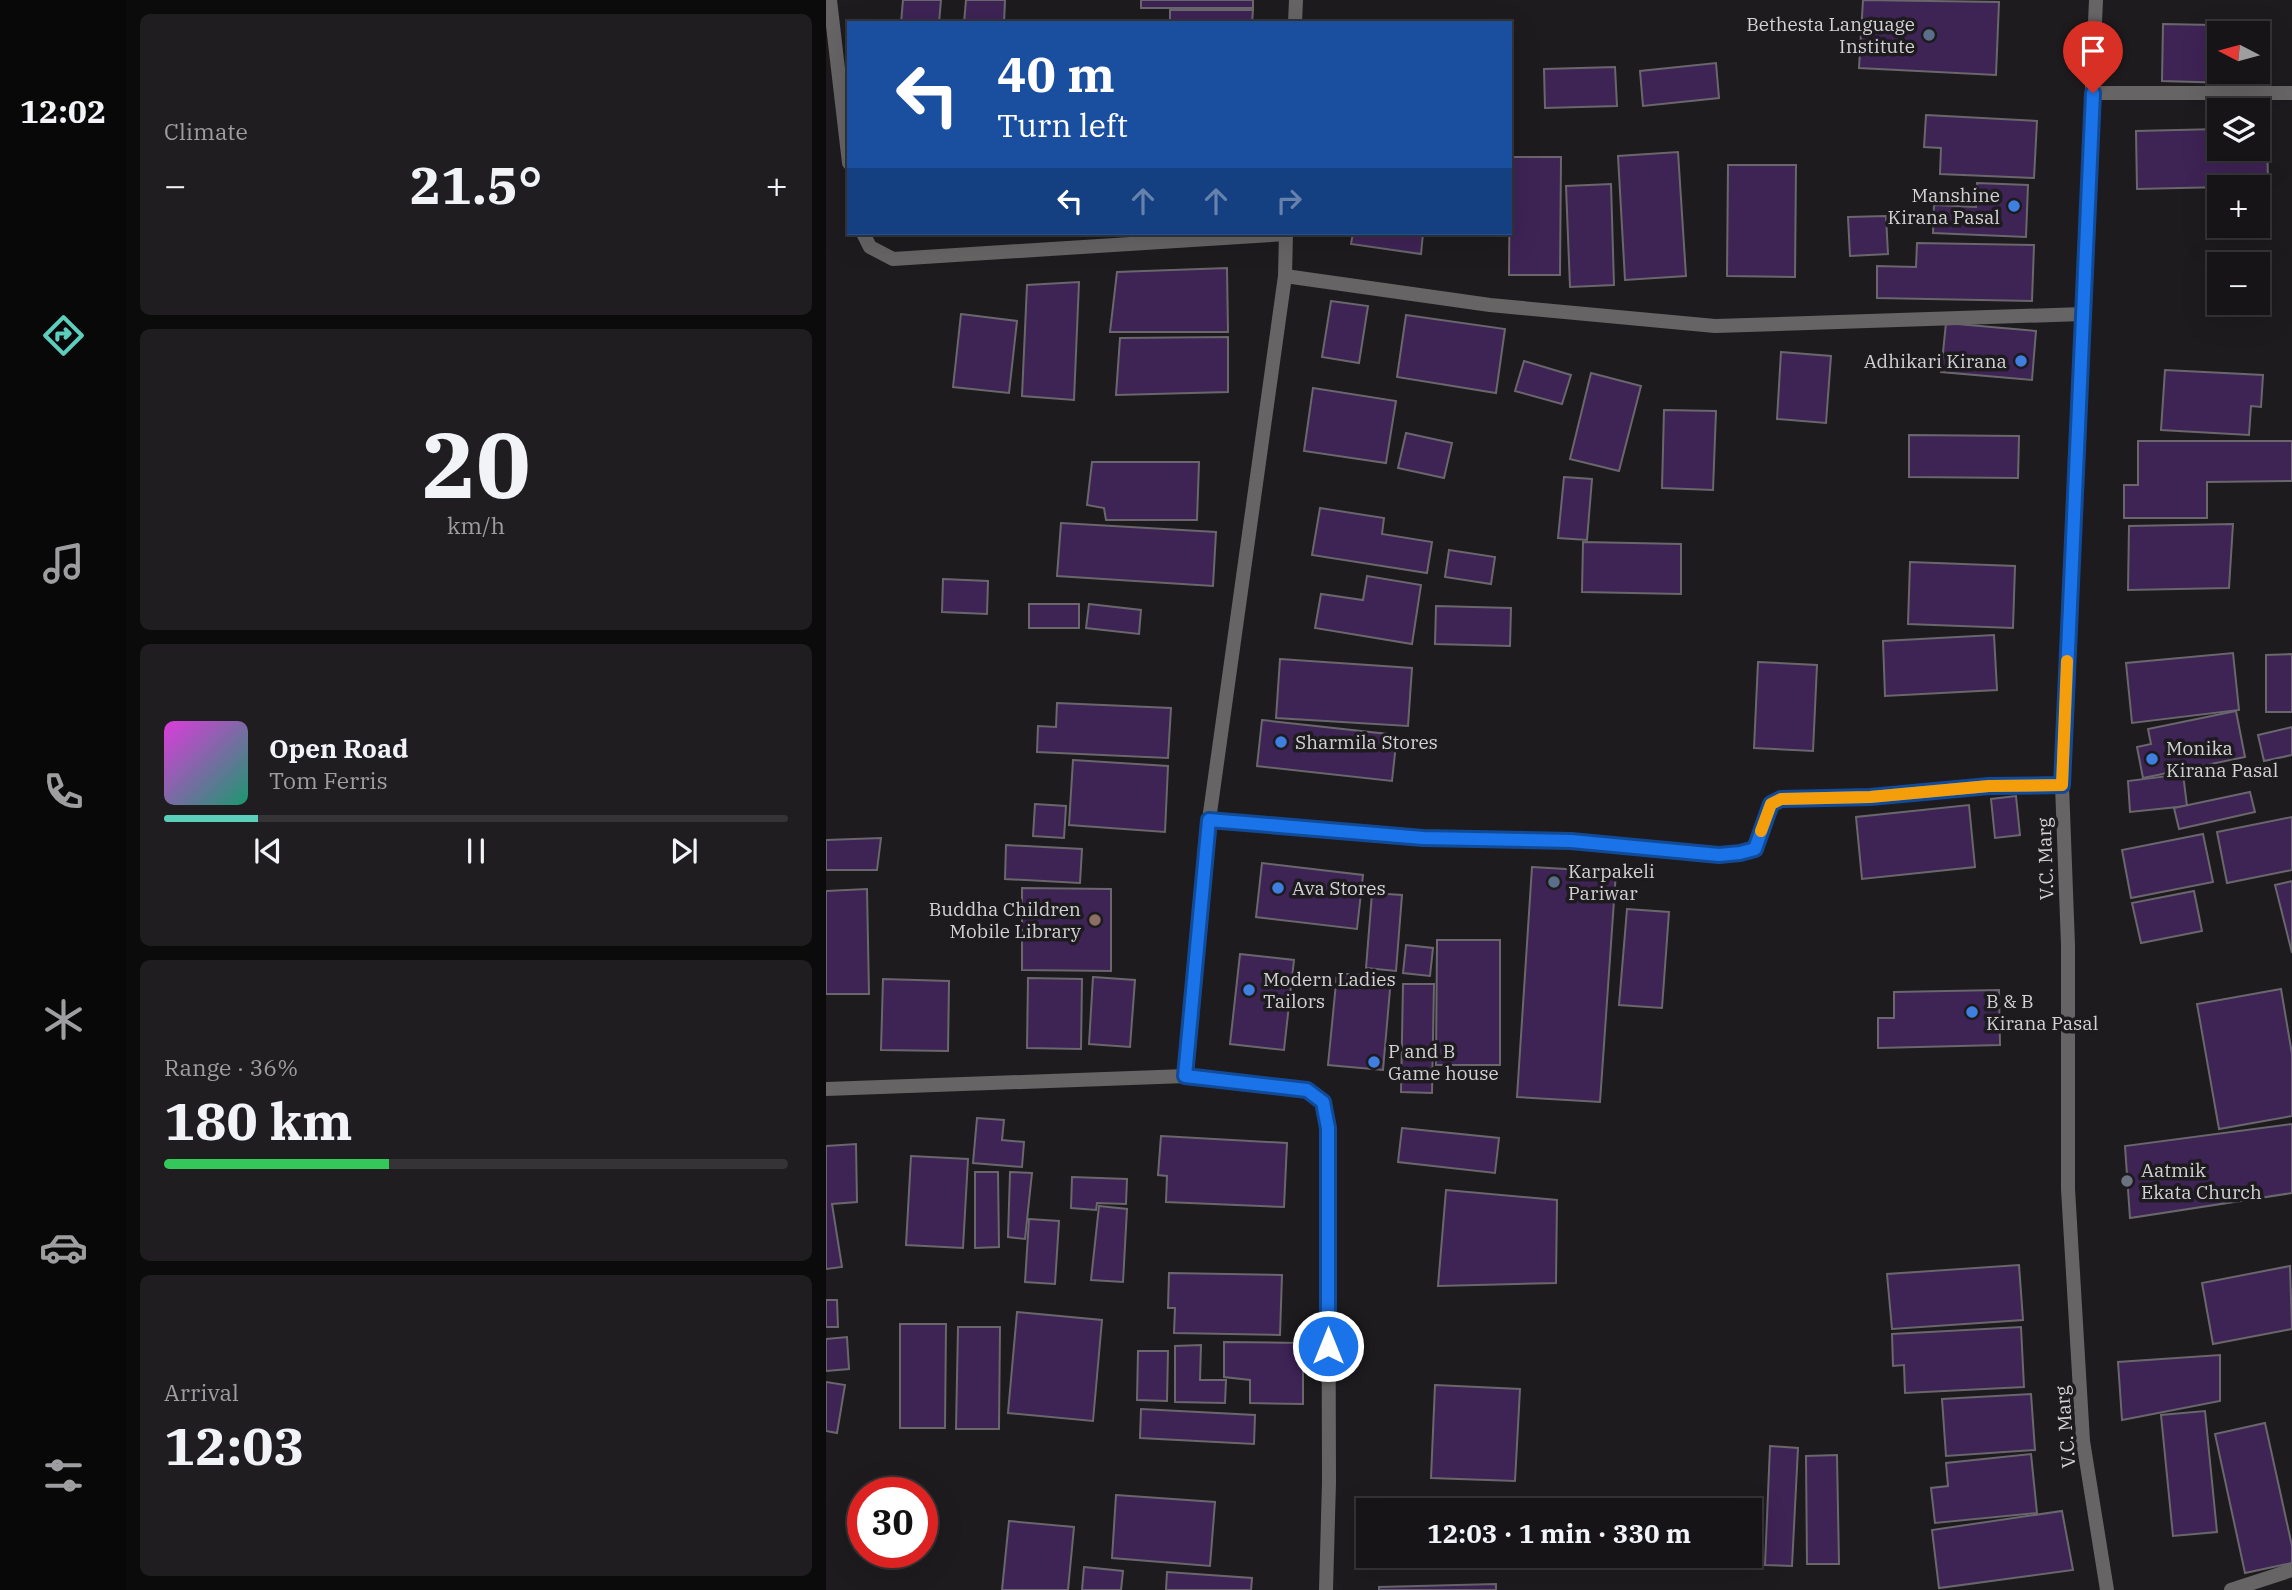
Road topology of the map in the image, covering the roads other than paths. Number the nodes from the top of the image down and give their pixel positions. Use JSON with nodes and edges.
{"nodes":[{"id":1,"x":830,"y":0,"type":"edge"},
{"id":2,"x":1296,"y":0,"type":"edge"},
{"id":3,"x":2096,"y":0,"type":"edge"},
{"id":4,"x":1295,"y":21,"type":"edge"},
{"id":5,"x":2093,"y":93,"type":"junction"},
{"id":6,"x":2292,"y":93,"type":"edge"},
{"id":7,"x":847,"y":146,"type":"edge"},
{"id":8,"x":864,"y":235,"type":"edge"},
{"id":9,"x":1256,"y":235,"type":"edge"},
{"id":10,"x":1286,"y":235,"type":"edge"},
{"id":11,"x":1285,"y":276,"type":"junction"},
{"id":12,"x":2083,"y":314,"type":"junction"},
{"id":13,"x":2062,"y":785,"type":"junction"},
{"id":14,"x":1209,"y":820,"type":"junction"},
{"id":15,"x":1185,"y":1076,"type":"junction"},
{"id":16,"x":826,"y":1089,"type":"edge"},
{"id":17,"x":2292,"y":1570,"type":"edge"},
{"id":18,"x":1326,"y":1590,"type":"edge"},
{"id":19,"x":2107,"y":1590,"type":"edge"},
{"id":20,"x":2231,"y":1590,"type":"edge"}],
"edges":[{"from":1,"to":7,"type":"street"},
{"from":2,"to":4,"type":"street"},
{"from":3,"to":5,"type":"street","name":"V.C. Marg"},
{"from":5,"to":6,"type":"street"},
{"from":5,"to":12,"type":"street","name":"V.C. Marg"},
{"from":8,"to":9,"type":"street"},
{"from":10,"to":11,"type":"street"},
{"from":11,"to":12,"type":"street"},
{"from":11,"to":14,"type":"street"},
{"from":12,"to":13,"type":"street","name":"V.C. Marg"},
{"from":13,"to":14,"type":"street"},
{"from":13,"to":19,"type":"street","name":"V.C. Marg"},
{"from":14,"to":15,"type":"street"},
{"from":15,"to":16,"type":"street"},
{"from":15,"to":18,"type":"street"},
{"from":17,"to":20,"type":"street"}]}
